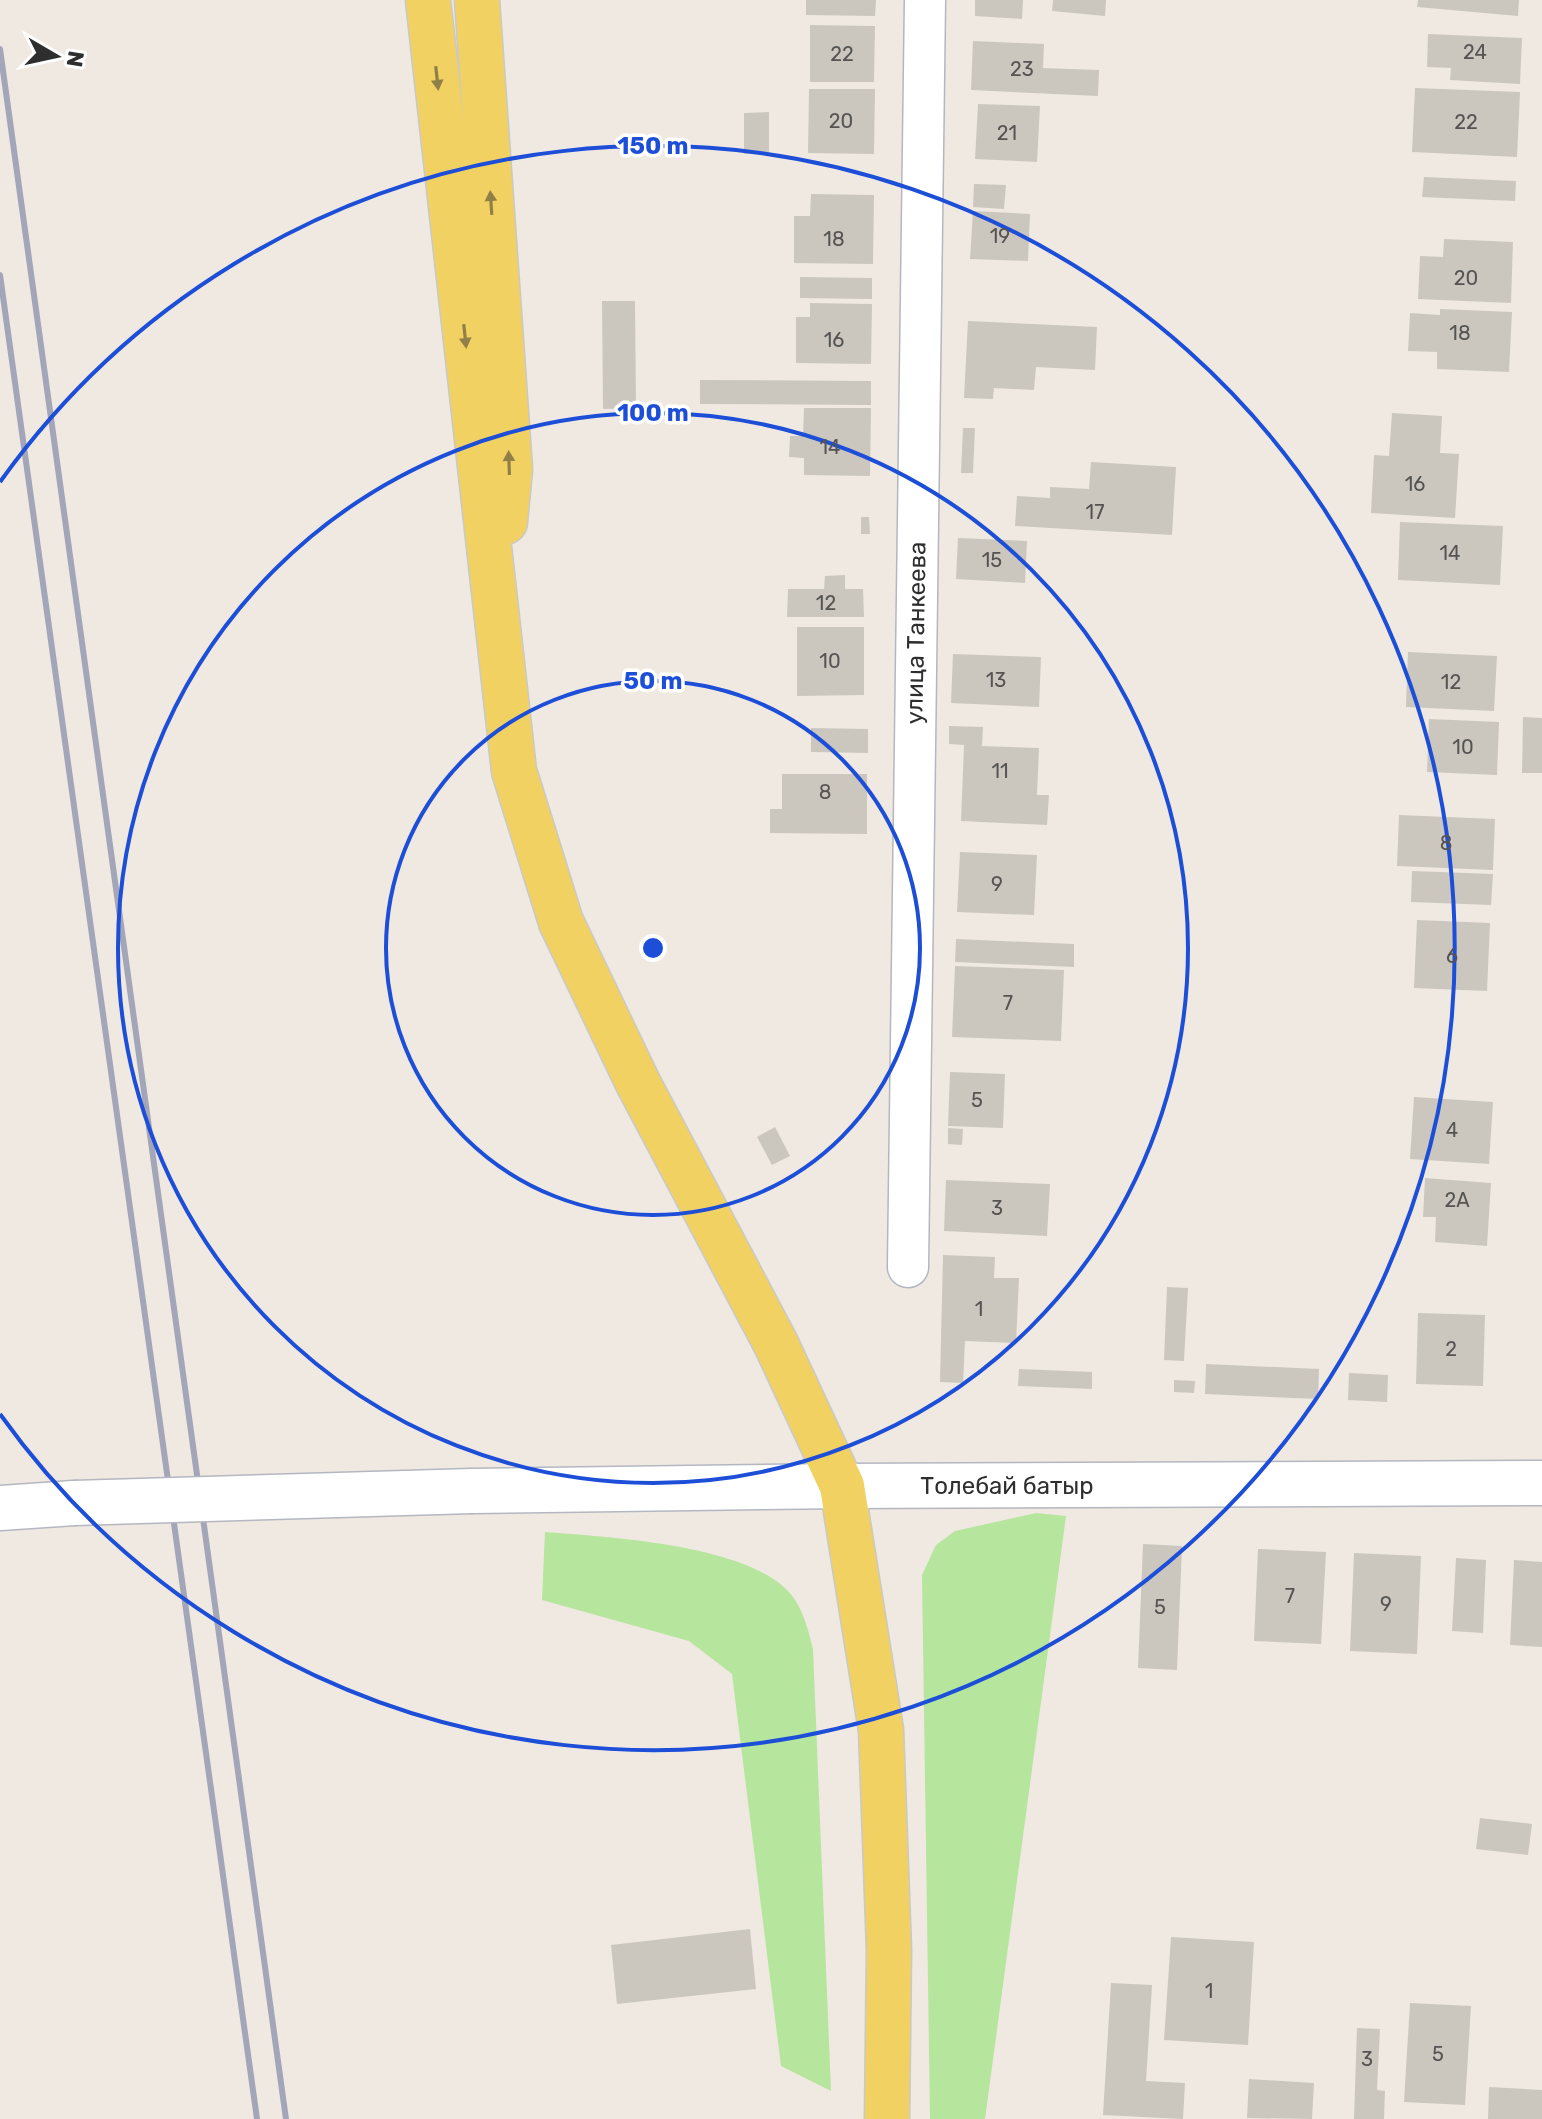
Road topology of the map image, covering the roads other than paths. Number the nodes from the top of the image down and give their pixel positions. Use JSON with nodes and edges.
{"nodes":[{"id":1,"x":428,"y":0,"type":"edge"},
{"id":2,"x":477,"y":0,"type":"edge"},
{"id":3,"x":925,"y":0,"type":"edge"},
{"id":4,"x":496,"y":624,"type":"junction"},
{"id":5,"x":908,"y":1267,"type":"dead end"},
{"id":6,"x":1542,"y":1483,"type":"edge"},
{"id":7,"x":842,"y":1486,"type":"junction"},
{"id":8,"x":0,"y":1508,"type":"edge"},
{"id":9,"x":887,"y":2119,"type":"edge"}],
"edges":[{"from":1,"to":4,"type":"main road","one_way":true},
{"from":4,"to":2,"type":"main road","one_way":true},
{"from":3,"to":5,"type":"street","name":"улица Танкеева"},
{"from":4,"to":7,"type":"main road"},
{"from":6,"to":7,"type":"main road","name":"Толебай батыр"},
{"from":7,"to":8,"type":"main road","name":"Толебай батыр","bridge":true},
{"from":7,"to":9,"type":"main road"}]}
